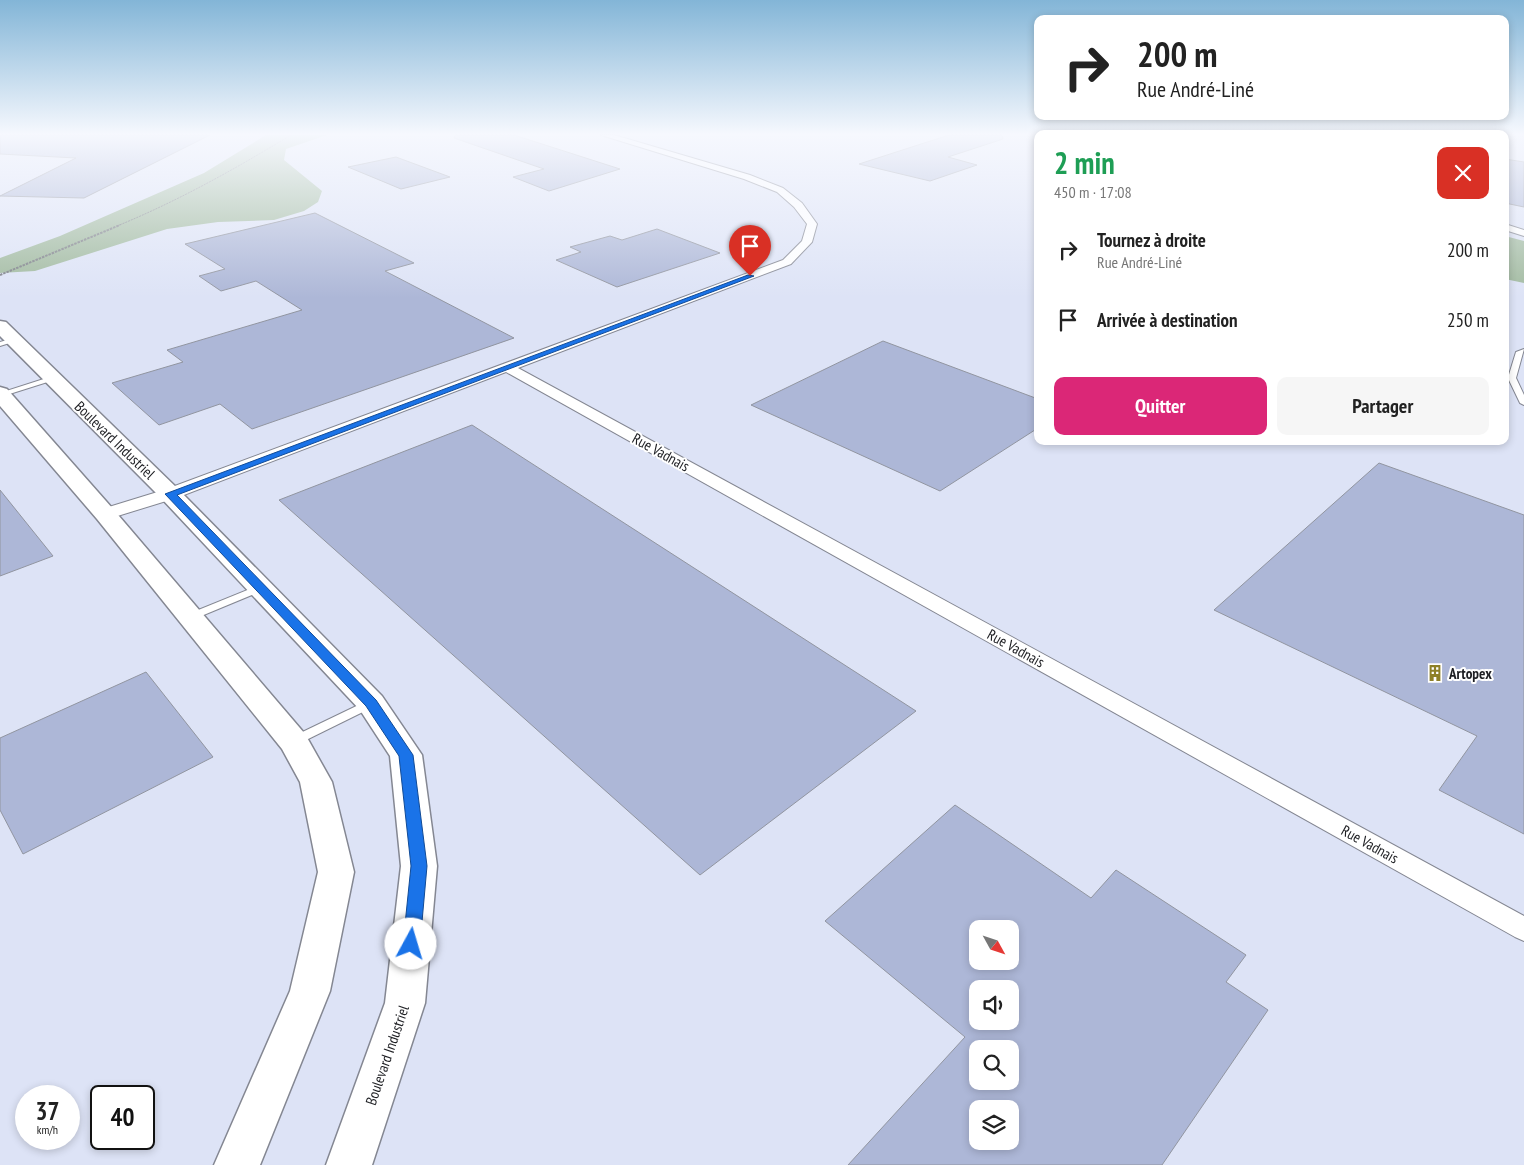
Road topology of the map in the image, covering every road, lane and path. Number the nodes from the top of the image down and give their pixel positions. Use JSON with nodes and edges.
{"nodes":[{"id":1,"x":195,"y":189,"type":"edge"},
{"id":2,"x":778,"y":189,"type":"edge"},
{"id":3,"x":1509,"y":228,"type":"edge"},
{"id":4,"x":1524,"y":233,"type":"edge"},
{"id":5,"x":0,"y":275,"type":"edge"},
{"id":6,"x":5,"y":337,"type":"edge"},
{"id":7,"x":1524,"y":351,"type":"edge"},
{"id":8,"x":507,"y":367,"type":"junction"},
{"id":9,"x":53,"y":379,"type":"junction"},
{"id":10,"x":1,"y":394,"type":"edge"},
{"id":11,"x":1524,"y":403,"type":"edge"},
{"id":12,"x":170,"y":494,"type":"junction"},
{"id":13,"x":105,"y":514,"type":"junction"},
{"id":14,"x":260,"y":588,"type":"junction"},
{"id":15,"x":190,"y":617,"type":"junction"},
{"id":16,"x":371,"y":703,"type":"junction"},
{"id":17,"x":294,"y":742,"type":"junction"},
{"id":18,"x":1524,"y":929,"type":"edge"},
{"id":19,"x":237,"y":1165,"type":"edge"},
{"id":20,"x":349,"y":1165,"type":"edge"}],
"edges":[{"from":1,"to":5,"type":"path"},
{"from":2,"to":8,"type":"street"},
{"from":3,"to":4,"type":"street"},
{"from":6,"to":9,"type":"street","name":"Boulevard Industriel"},
{"from":7,"to":11,"type":"lane"},
{"from":8,"to":12,"type":"street"},
{"from":8,"to":18,"type":"street","name":"Rue Vadnais"},
{"from":9,"to":10,"type":"lane"},
{"from":9,"to":12,"type":"street","name":"Boulevard Industriel"},
{"from":10,"to":13,"type":"street"},
{"from":12,"to":13,"type":"street"},
{"from":12,"to":14,"type":"street","name":"Boulevard Industriel"},
{"from":13,"to":15,"type":"street"},
{"from":14,"to":15,"type":"lane"},
{"from":14,"to":16,"type":"street","name":"Boulevard Industriel"},
{"from":15,"to":17,"type":"street"},
{"from":16,"to":17,"type":"lane"},
{"from":16,"to":20,"type":"street","name":"Boulevard Industriel"},
{"from":17,"to":19,"type":"street"}]}
